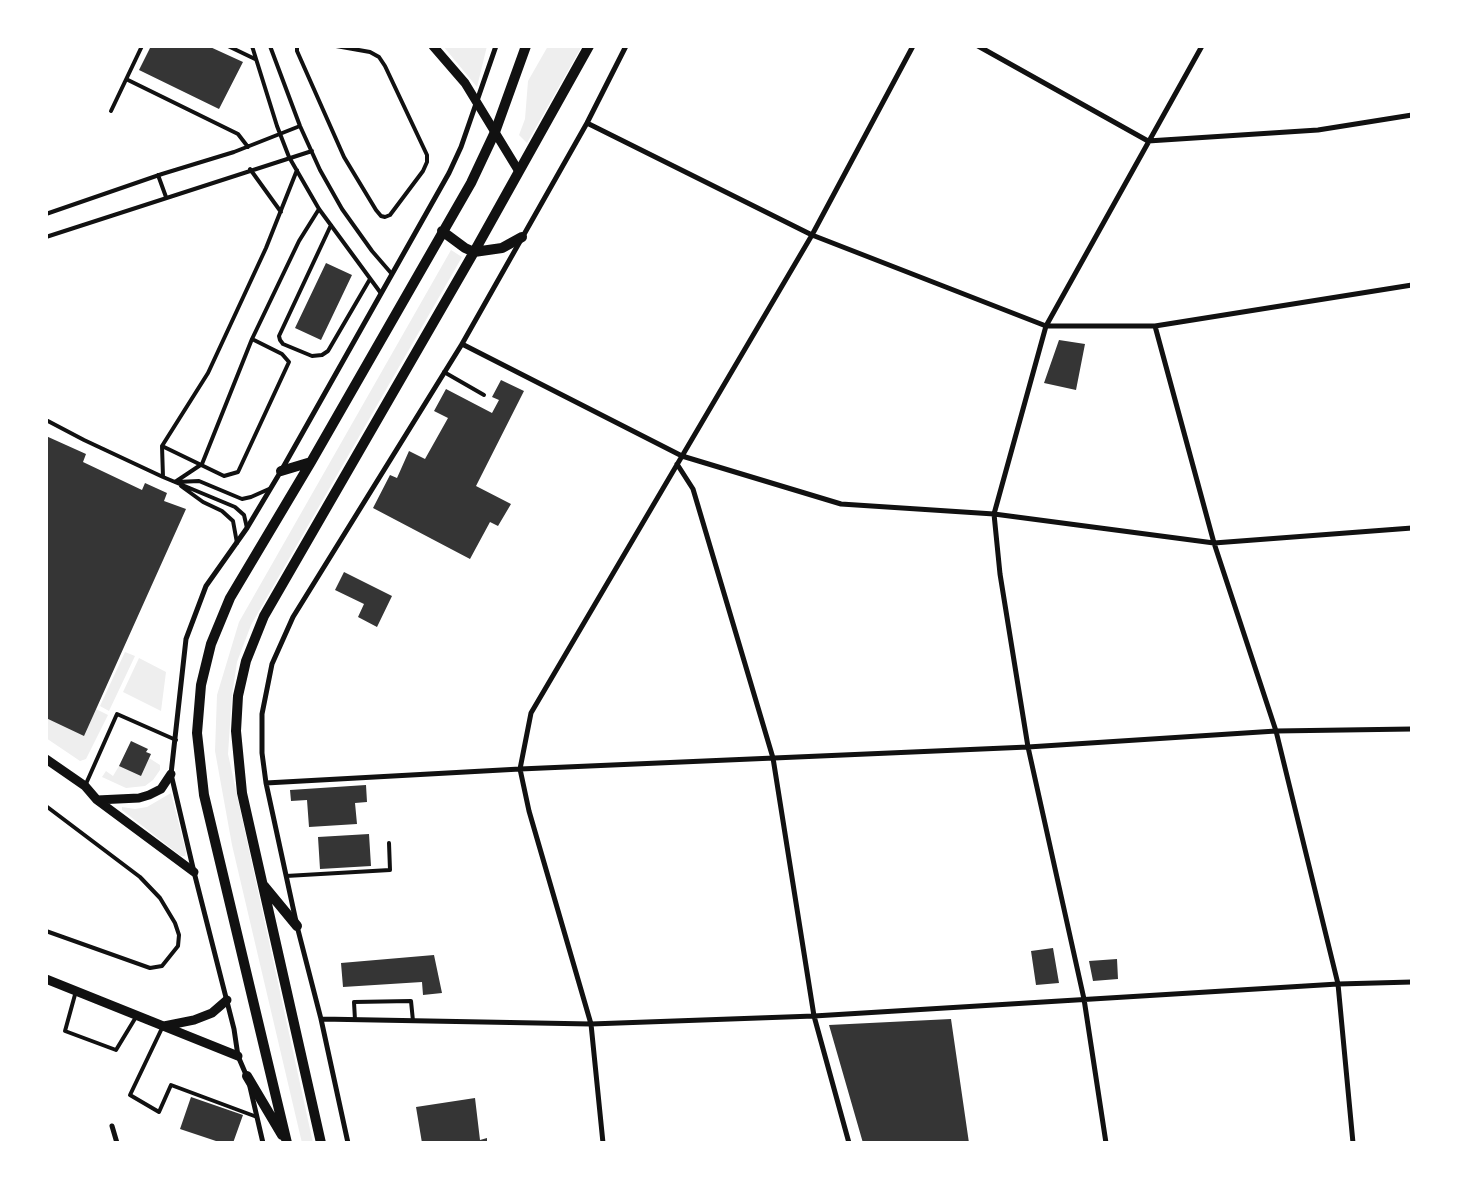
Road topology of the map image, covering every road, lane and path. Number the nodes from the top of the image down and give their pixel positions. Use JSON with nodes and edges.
{"nodes":[{"id":1,"x":142,"y":46,"type":"edge"},
{"id":2,"x":228,"y":46,"type":"edge"},
{"id":3,"x":252,"y":46,"type":"edge"},
{"id":4,"x":270,"y":46,"type":"edge"},
{"id":5,"x":298,"y":46,"type":"edge"},
{"id":6,"x":336,"y":46,"type":"edge"},
{"id":7,"x":433,"y":46,"type":"edge"},
{"id":8,"x":496,"y":46,"type":"edge"},
{"id":9,"x":526,"y":46,"type":"edge"},
{"id":10,"x":589,"y":46,"type":"edge"},
{"id":11,"x":626,"y":46,"type":"edge"},
{"id":12,"x":913,"y":46,"type":"edge"},
{"id":13,"x":978,"y":46,"type":"edge"},
{"id":14,"x":1202,"y":46,"type":"edge"},
{"id":15,"x":256,"y":59,"type":"junction"},
{"id":16,"x":128,"y":80,"type":"junction"},
{"id":17,"x":477,"y":102,"type":"junction"},
{"id":18,"x":111,"y":111,"type":"dead end"},
{"id":19,"x":1412,"y":116,"type":"edge"},
{"id":20,"x":587,"y":123,"type":"junction"},
{"id":21,"x":300,"y":126,"type":"junction"},
{"id":22,"x":495,"y":132,"type":"junction"},
{"id":23,"x":280,"y":135,"type":"junction"},
{"id":24,"x":1148,"y":141,"type":"junction"},
{"id":25,"x":248,"y":147,"type":"junction"},
{"id":26,"x":312,"y":151,"type":"junction"},
{"id":27,"x":290,"y":157,"type":"junction"},
{"id":28,"x":250,"y":169,"type":"junction"},
{"id":29,"x":297,"y":170,"type":"junction"},
{"id":30,"x":518,"y":170,"type":"junction"},
{"id":31,"x":158,"y":175,"type":"junction"},
{"id":32,"x":166,"y":197,"type":"junction"},
{"id":33,"x":319,"y":209,"type":"junction"},
{"id":34,"x":281,"y":212,"type":"junction"},
{"id":35,"x":46,"y":214,"type":"edge"},
{"id":36,"x":331,"y":225,"type":"junction"},
{"id":37,"x":442,"y":231,"type":"junction"},
{"id":38,"x":812,"y":235,"type":"junction"},
{"id":39,"x":46,"y":237,"type":"edge"},
{"id":40,"x":522,"y":237,"type":"junction"},
{"id":41,"x":474,"y":252,"type":"junction"},
{"id":42,"x":391,"y":273,"type":"junction"},
{"id":43,"x":370,"y":279,"type":"junction"},
{"id":44,"x":1412,"y":285,"type":"edge"},
{"id":45,"x":380,"y":292,"type":"junction"},
{"id":46,"x":1046,"y":326,"type":"junction"},
{"id":47,"x":1155,"y":326,"type":"junction"},
{"id":48,"x":252,"y":340,"type":"junction"},
{"id":49,"x":462,"y":344,"type":"junction"},
{"id":50,"x":444,"y":372,"type":"junction"},
{"id":51,"x":484,"y":396,"type":"dead end"},
{"id":52,"x":46,"y":420,"type":"edge"},
{"id":53,"x":162,"y":446,"type":"junction"},
{"id":54,"x":682,"y":456,"type":"junction"},
{"id":55,"x":311,"y":462,"type":"junction"},
{"id":56,"x":202,"y":464,"type":"junction"},
{"id":57,"x":677,"y":464,"type":"junction"},
{"id":58,"x":281,"y":471,"type":"junction"},
{"id":59,"x":162,"y":477,"type":"junction"},
{"id":60,"x":174,"y":482,"type":"junction"},
{"id":61,"x":272,"y":486,"type":"junction"},
{"id":62,"x":994,"y":514,"type":"junction"},
{"id":63,"x":247,"y":528,"type":"junction"},
{"id":64,"x":1412,"y":528,"type":"edge"},
{"id":65,"x":237,"y":543,"type":"junction"},
{"id":66,"x":1214,"y":543,"type":"junction"},
{"id":67,"x":1412,"y":729,"type":"edge"},
{"id":68,"x":1276,"y":731,"type":"junction"},
{"id":69,"x":176,"y":740,"type":"junction"},
{"id":70,"x":1028,"y":747,"type":"junction"},
{"id":71,"x":773,"y":758,"type":"junction"},
{"id":72,"x":46,"y":760,"type":"edge"},
{"id":73,"x":520,"y":769,"type":"junction"},
{"id":74,"x":172,"y":774,"type":"junction"},
{"id":75,"x":266,"y":783,"type":"junction"},
{"id":76,"x":85,"y":786,"type":"junction"},
{"id":77,"x":97,"y":800,"type":"junction"},
{"id":78,"x":46,"y":806,"type":"edge"},
{"id":79,"x":389,"y":843,"type":"dead end"},
{"id":80,"x":194,"y":872,"type":"junction"},
{"id":81,"x":286,"y":876,"type":"junction"},
{"id":82,"x":262,"y":884,"type":"junction"},
{"id":83,"x":297,"y":926,"type":"junction"},
{"id":84,"x":46,"y":931,"type":"edge"},
{"id":85,"x":46,"y":979,"type":"edge"},
{"id":86,"x":1412,"y":982,"type":"edge"},
{"id":87,"x":1338,"y":984,"type":"junction"},
{"id":88,"x":76,"y":991,"type":"junction"},
{"id":89,"x":1084,"y":999,"type":"junction"},
{"id":90,"x":227,"y":1000,"type":"junction"},
{"id":91,"x":136,"y":1015,"type":"junction"},
{"id":92,"x":814,"y":1016,"type":"junction"},
{"id":93,"x":321,"y":1019,"type":"junction"},
{"id":94,"x":356,"y":1020,"type":"junction"},
{"id":95,"x":413,"y":1021,"type":"junction"},
{"id":96,"x":591,"y":1024,"type":"junction"},
{"id":97,"x":163,"y":1026,"type":"junction"},
{"id":98,"x":238,"y":1056,"type":"junction"},
{"id":99,"x":247,"y":1076,"type":"junction"},
{"id":100,"x":257,"y":1117,"type":"junction"},
{"id":101,"x":112,"y":1126,"type":"dead end"},
{"id":102,"x":117,"y":1143,"type":"edge"},
{"id":103,"x":263,"y":1143,"type":"edge"},
{"id":104,"x":287,"y":1143,"type":"edge"},
{"id":105,"x":321,"y":1143,"type":"edge"},
{"id":106,"x":348,"y":1143,"type":"edge"},
{"id":107,"x":603,"y":1143,"type":"edge"},
{"id":108,"x":850,"y":1143,"type":"edge"},
{"id":109,"x":1106,"y":1143,"type":"edge"},
{"id":110,"x":1353,"y":1143,"type":"edge"}],
"edges":[{"from":1,"to":16,"type":"lane"},
{"from":2,"to":15,"type":"lane"},
{"from":3,"to":15,"type":"lane"},
{"from":4,"to":21,"type":"lane"},
{"from":5,"to":6,"type":"lane"},
{"from":7,"to":17,"type":"street"},
{"from":8,"to":17,"type":"street"},
{"from":9,"to":22,"type":"main road"},
{"from":10,"to":30,"type":"main road"},
{"from":11,"to":20,"type":"street"},
{"from":12,"to":38,"type":"street"},
{"from":13,"to":24,"type":"street"},
{"from":14,"to":24,"type":"street"},
{"from":15,"to":23,"type":"lane"},
{"from":16,"to":18,"type":"lane"},
{"from":16,"to":25,"type":"lane"},
{"from":17,"to":22,"type":"street"},
{"from":17,"to":42,"type":"street"},
{"from":19,"to":24,"type":"street"},
{"from":20,"to":38,"type":"street"},
{"from":20,"to":40,"type":"street"},
{"from":21,"to":23,"type":"lane"},
{"from":21,"to":26,"type":"lane"},
{"from":22,"to":30,"type":"street"},
{"from":22,"to":37,"type":"main road"},
{"from":23,"to":25,"type":"lane"},
{"from":23,"to":27,"type":"lane"},
{"from":24,"to":46,"type":"street"},
{"from":25,"to":31,"type":"lane"},
{"from":26,"to":27,"type":"lane"},
{"from":26,"to":42,"type":"lane"},
{"from":27,"to":28,"type":"lane"},
{"from":27,"to":29,"type":"lane"},
{"from":28,"to":32,"type":"lane"},
{"from":28,"to":34,"type":"lane"},
{"from":29,"to":33,"type":"lane"},
{"from":29,"to":34,"type":"lane"},
{"from":30,"to":41,"type":"main road"},
{"from":31,"to":32,"type":"lane"},
{"from":31,"to":35,"type":"lane"},
{"from":32,"to":39,"type":"lane"},
{"from":33,"to":36,"type":"lane"},
{"from":33,"to":48,"type":"lane"},
{"from":34,"to":53,"type":"lane"},
{"from":36,"to":43,"type":"lane"},
{"from":36,"to":43,"type":"lane"},
{"from":37,"to":41,"type":"main road"},
{"from":37,"to":55,"type":"main road"},
{"from":38,"to":46,"type":"street"},
{"from":38,"to":54,"type":"street"},
{"from":40,"to":41,"type":"main road"},
{"from":40,"to":49,"type":"street"},
{"from":41,"to":82,"type":"main road"},
{"from":42,"to":45,"type":"street"},
{"from":43,"to":45,"type":"lane"},
{"from":44,"to":47,"type":"street"},
{"from":45,"to":58,"type":"street"},
{"from":46,"to":47,"type":"street"},
{"from":46,"to":62,"type":"street"},
{"from":47,"to":66,"type":"street"},
{"from":48,"to":56,"type":"lane"},
{"from":48,"to":56,"type":"lane"},
{"from":49,"to":50,"type":"street"},
{"from":49,"to":54,"type":"street"},
{"from":50,"to":51,"type":"lane"},
{"from":50,"to":75,"type":"street"},
{"from":52,"to":59,"type":"lane"},
{"from":53,"to":56,"type":"lane"},
{"from":53,"to":59,"type":"lane"},
{"from":54,"to":57,"type":"street"},
{"from":54,"to":62,"type":"street"},
{"from":55,"to":58,"type":"main road"},
{"from":55,"to":104,"type":"main road"},
{"from":56,"to":60,"type":"lane"},
{"from":57,"to":71,"type":"street"},
{"from":57,"to":73,"type":"street"},
{"from":58,"to":61,"type":"street"},
{"from":59,"to":60,"type":"lane"},
{"from":60,"to":61,"type":"lane"},
{"from":60,"to":63,"type":"lane"},
{"from":60,"to":65,"type":"lane"},
{"from":61,"to":63,"type":"street"},
{"from":62,"to":66,"type":"street"},
{"from":62,"to":70,"type":"street"},
{"from":63,"to":65,"type":"street"},
{"from":64,"to":66,"type":"street"},
{"from":65,"to":69,"type":"street"},
{"from":66,"to":68,"type":"street"},
{"from":67,"to":68,"type":"street"},
{"from":68,"to":70,"type":"street"},
{"from":68,"to":87,"type":"street"},
{"from":69,"to":74,"type":"street"},
{"from":69,"to":76,"type":"lane"},
{"from":70,"to":71,"type":"street"},
{"from":70,"to":89,"type":"street"},
{"from":71,"to":73,"type":"street"},
{"from":71,"to":92,"type":"street"},
{"from":72,"to":76,"type":"street"},
{"from":73,"to":75,"type":"street"},
{"from":73,"to":96,"type":"street"},
{"from":74,"to":77,"type":"street"},
{"from":74,"to":80,"type":"street"},
{"from":75,"to":81,"type":"street"},
{"from":76,"to":77,"type":"street"},
{"from":77,"to":80,"type":"street"},
{"from":78,"to":84,"type":"lane"},
{"from":79,"to":81,"type":"lane"},
{"from":80,"to":90,"type":"street"},
{"from":81,"to":83,"type":"street"},
{"from":82,"to":83,"type":"main road"},
{"from":82,"to":105,"type":"main road"},
{"from":83,"to":93,"type":"street"},
{"from":85,"to":88,"type":"street"},
{"from":86,"to":87,"type":"street"},
{"from":87,"to":89,"type":"street"},
{"from":87,"to":110,"type":"street"},
{"from":88,"to":91,"type":"street"},
{"from":88,"to":91,"type":"lane"},
{"from":89,"to":92,"type":"street"},
{"from":89,"to":109,"type":"street"},
{"from":90,"to":97,"type":"street"},
{"from":90,"to":98,"type":"street"},
{"from":91,"to":97,"type":"street"},
{"from":92,"to":96,"type":"street"},
{"from":92,"to":108,"type":"street"},
{"from":93,"to":94,"type":"street"},
{"from":93,"to":106,"type":"street"},
{"from":94,"to":95,"type":"street"},
{"from":94,"to":95,"type":"lane"},
{"from":95,"to":96,"type":"street"},
{"from":96,"to":107,"type":"street"},
{"from":97,"to":98,"type":"street"},
{"from":97,"to":100,"type":"lane"},
{"from":98,"to":99,"type":"street"},
{"from":99,"to":100,"type":"street"},
{"from":99,"to":104,"type":"main road"},
{"from":100,"to":103,"type":"street"},
{"from":101,"to":102,"type":"street"}]}
